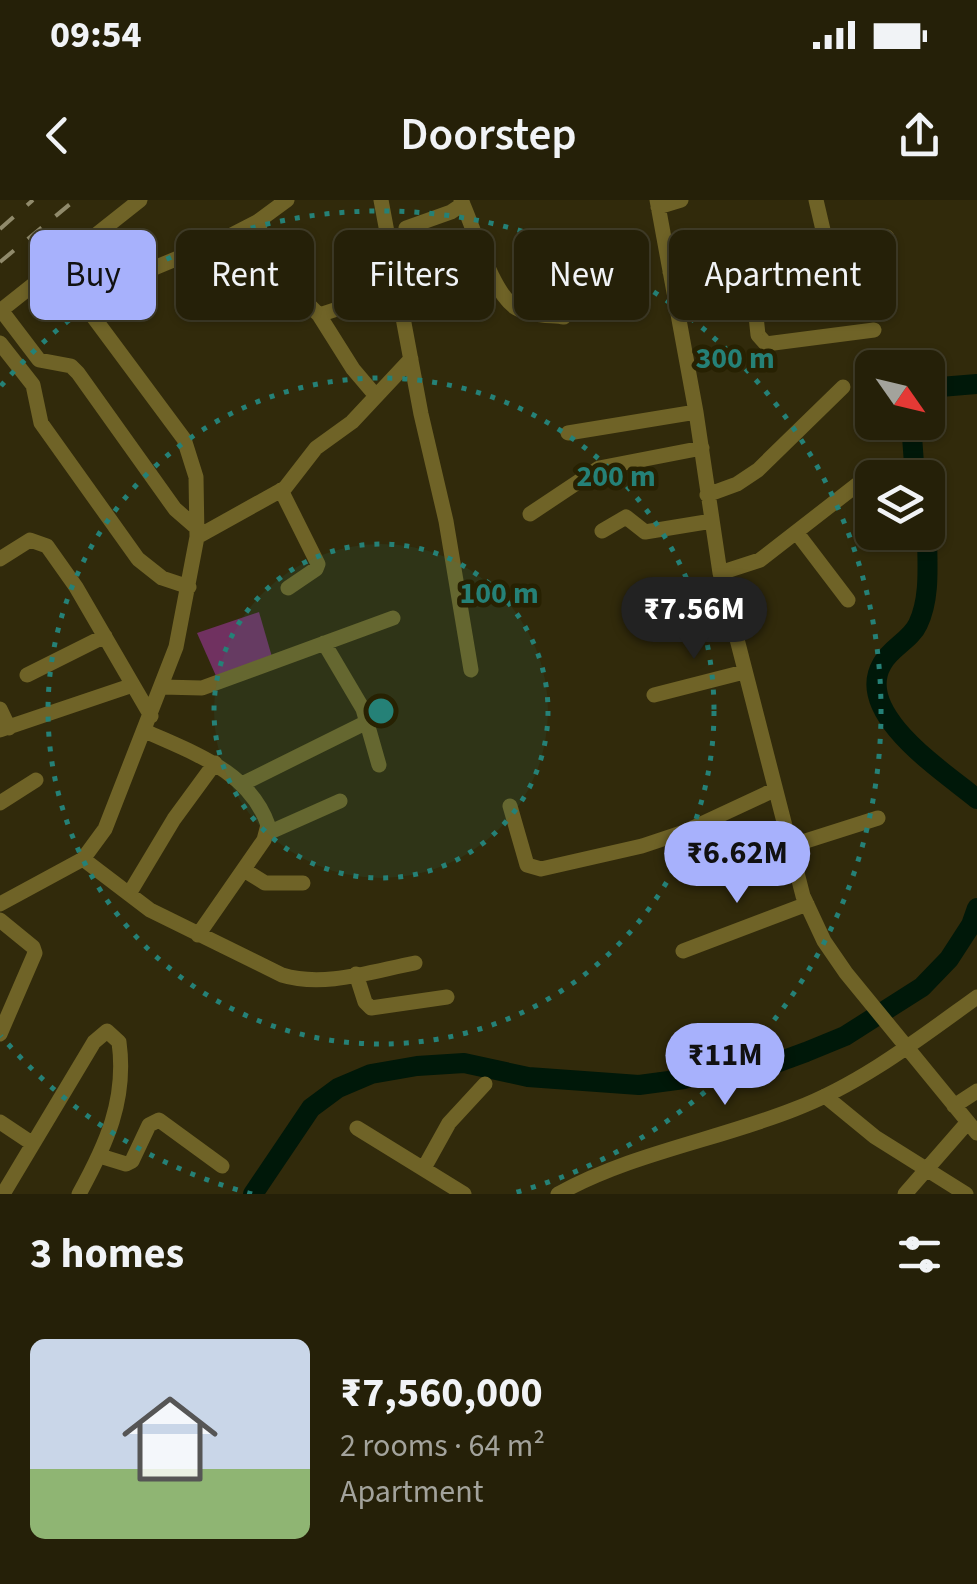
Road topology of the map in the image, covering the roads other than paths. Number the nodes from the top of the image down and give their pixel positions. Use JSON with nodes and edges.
{"nodes":[{"id":1,"x":140,"y":200,"type":"edge"},
{"id":2,"x":287,"y":200,"type":"edge"},
{"id":3,"x":381,"y":200,"type":"edge"},
{"id":4,"x":681,"y":200,"type":"edge"},
{"id":5,"x":816,"y":200,"type":"edge"},
{"id":6,"x":462,"y":202,"type":"edge"},
{"id":7,"x":657,"y":204,"type":"edge"},
{"id":8,"x":257,"y":222,"type":"junction"},
{"id":9,"x":406,"y":228,"type":"dead end"},
{"id":10,"x":103,"y":230,"type":"edge"},
{"id":11,"x":387,"y":230,"type":"edge"},
{"id":12,"x":472,"y":230,"type":"edge"},
{"id":13,"x":822,"y":230,"type":"edge"},
{"id":14,"x":156,"y":267,"type":"edge"},
{"id":15,"x":669,"y":267,"type":"edge"},
{"id":16,"x":494,"y":275,"type":"edge"},
{"id":17,"x":30,"y":288,"type":"edge"},
{"id":18,"x":514,"y":306,"type":"edge"},
{"id":19,"x":0,"y":310,"type":"edge"},
{"id":20,"x":334,"y":310,"type":"edge"},
{"id":21,"x":319,"y":315,"type":"junction"},
{"id":22,"x":95,"y":320,"type":"edge"},
{"id":23,"x":404,"y":320,"type":"edge"},
{"id":24,"x":679,"y":320,"type":"edge"},
{"id":25,"x":756,"y":320,"type":"edge"},
{"id":26,"x":874,"y":330,"type":"dead end"},
{"id":27,"x":0,"y":344,"type":"edge"},
{"id":28,"x":411,"y":359,"type":"junction"},
{"id":29,"x":843,"y":387,"type":"dead end"},
{"id":30,"x":376,"y":396,"type":"junction"},
{"id":31,"x":696,"y":412,"type":"junction"},
{"id":32,"x":568,"y":433,"type":"dead end"},
{"id":33,"x":702,"y":448,"type":"junction"},
{"id":34,"x":855,"y":487,"type":"edge"},
{"id":35,"x":282,"y":490,"type":"junction"},
{"id":36,"x":707,"y":495,"type":"junction"},
{"id":37,"x":530,"y":514,"type":"dead end"},
{"id":38,"x":712,"y":521,"type":"junction"},
{"id":39,"x":602,"y":531,"type":"dead end"},
{"id":40,"x":197,"y":533,"type":"junction"},
{"id":41,"x":797,"y":533,"type":"junction"},
{"id":42,"x":0,"y":559,"type":"edge"},
{"id":43,"x":720,"y":573,"type":"junction"},
{"id":44,"x":189,"y":587,"type":"junction"},
{"id":45,"x":288,"y":588,"type":"dead end"},
{"id":46,"x":848,"y":600,"type":"dead end"},
{"id":47,"x":393,"y":618,"type":"dead end"},
{"id":48,"x":104,"y":636,"type":"junction"},
{"id":49,"x":324,"y":643,"type":"junction"},
{"id":50,"x":471,"y":670,"type":"dead end"},
{"id":51,"x":744,"y":672,"type":"junction"},
{"id":52,"x":28,"y":675,"type":"dead end"},
{"id":53,"x":134,"y":685,"type":"junction"},
{"id":54,"x":162,"y":687,"type":"junction"},
{"id":55,"x":654,"y":695,"type":"dead end"},
{"id":56,"x":0,"y":709,"type":"edge"},
{"id":57,"x":367,"y":722,"type":"junction"},
{"id":58,"x":148,"y":723,"type":"junction"},
{"id":59,"x":4,"y":729,"type":"edge"},
{"id":60,"x":214,"y":762,"type":"junction"},
{"id":61,"x":379,"y":766,"type":"dead end"},
{"id":62,"x":36,"y":780,"type":"dead end"},
{"id":63,"x":242,"y":784,"type":"junction"},
{"id":64,"x":774,"y":790,"type":"junction"},
{"id":65,"x":340,"y":801,"type":"dead end"},
{"id":66,"x":0,"y":803,"type":"edge"},
{"id":67,"x":510,"y":806,"type":"dead end"},
{"id":68,"x":878,"y":818,"type":"dead end"},
{"id":69,"x":268,"y":833,"type":"junction"},
{"id":70,"x":790,"y":846,"type":"junction"},
{"id":71,"x":83,"y":859,"type":"junction"},
{"id":72,"x":244,"y":870,"type":"junction"},
{"id":73,"x":303,"y":884,"type":"dead end"},
{"id":74,"x":129,"y":894,"type":"junction"},
{"id":75,"x":0,"y":904,"type":"edge"},
{"id":76,"x":807,"y":904,"type":"junction"},
{"id":77,"x":0,"y":920,"type":"edge"},
{"id":78,"x":198,"y":935,"type":"junction"},
{"id":79,"x":683,"y":951,"type":"dead end"},
{"id":80,"x":416,"y":964,"type":"dead end"},
{"id":81,"x":356,"y":974,"type":"junction"},
{"id":82,"x":447,"y":997,"type":"dead end"},
{"id":83,"x":977,"y":997,"type":"edge"},
{"id":84,"x":0,"y":1034,"type":"edge"},
{"id":85,"x":907,"y":1048,"type":"junction"},
{"id":86,"x":485,"y":1084,"type":"dead end"},
{"id":87,"x":977,"y":1091,"type":"edge"},
{"id":88,"x":825,"y":1096,"type":"junction"},
{"id":89,"x":954,"y":1106,"type":"junction"},
{"id":90,"x":0,"y":1122,"type":"edge"},
{"id":91,"x":357,"y":1128,"type":"dead end"},
{"id":92,"x":972,"y":1128,"type":"edge"},
{"id":93,"x":33,"y":1144,"type":"junction"},
{"id":94,"x":100,"y":1156,"type":"junction"},
{"id":95,"x":222,"y":1166,"type":"dead end"},
{"id":96,"x":424,"y":1168,"type":"junction"},
{"id":97,"x":927,"y":1170,"type":"junction"},
{"id":98,"x":3,"y":1194,"type":"edge"},
{"id":99,"x":79,"y":1194,"type":"edge"},
{"id":100,"x":464,"y":1194,"type":"edge"},
{"id":101,"x":558,"y":1194,"type":"edge"},
{"id":102,"x":905,"y":1194,"type":"edge"},
{"id":103,"x":966,"y":1194,"type":"edge"}],
"edges":[{"from":1,"to":10,"type":"street"},
{"from":2,"to":8,"type":"street"},
{"from":3,"to":11,"type":"street"},
{"from":4,"to":7,"type":"street"},
{"from":5,"to":13,"type":"street"},
{"from":6,"to":9,"type":"street"},
{"from":6,"to":12,"type":"street"},
{"from":7,"to":15,"type":"street"},
{"from":8,"to":14,"type":"street"},
{"from":8,"to":21,"type":"street"},
{"from":16,"to":18,"type":"street"},
{"from":17,"to":19,"type":"street"},
{"from":19,"to":40,"type":"street"},
{"from":20,"to":21,"type":"street"},
{"from":21,"to":30,"type":"street"},
{"from":22,"to":40,"type":"street"},
{"from":23,"to":28,"type":"street"},
{"from":24,"to":31,"type":"street"},
{"from":25,"to":26,"type":"street"},
{"from":27,"to":44,"type":"street"},
{"from":28,"to":30,"type":"street"},
{"from":28,"to":50,"type":"street"},
{"from":29,"to":36,"type":"street"},
{"from":30,"to":35,"type":"street"},
{"from":31,"to":32,"type":"street"},
{"from":31,"to":33,"type":"street"},
{"from":33,"to":36,"type":"street"},
{"from":33,"to":37,"type":"street"},
{"from":34,"to":41,"type":"street"},
{"from":35,"to":40,"type":"street"},
{"from":35,"to":45,"type":"street"},
{"from":36,"to":38,"type":"street"},
{"from":38,"to":39,"type":"street"},
{"from":38,"to":43,"type":"street"},
{"from":40,"to":44,"type":"street"},
{"from":41,"to":43,"type":"street"},
{"from":41,"to":46,"type":"street"},
{"from":42,"to":48,"type":"street"},
{"from":43,"to":51,"type":"street"},
{"from":44,"to":54,"type":"street"},
{"from":47,"to":49,"type":"street"},
{"from":48,"to":52,"type":"street"},
{"from":48,"to":53,"type":"street"},
{"from":49,"to":54,"type":"street"},
{"from":49,"to":57,"type":"street"},
{"from":51,"to":55,"type":"street"},
{"from":51,"to":64,"type":"street"},
{"from":53,"to":58,"type":"street"},
{"from":53,"to":59,"type":"street"},
{"from":54,"to":58,"type":"street"},
{"from":56,"to":59,"type":"street"},
{"from":57,"to":61,"type":"street"},
{"from":57,"to":63,"type":"street"},
{"from":58,"to":60,"type":"street"},
{"from":58,"to":71,"type":"street"},
{"from":60,"to":63,"type":"street"},
{"from":60,"to":74,"type":"street"},
{"from":62,"to":66,"type":"street"},
{"from":63,"to":69,"type":"street"},
{"from":64,"to":67,"type":"street"},
{"from":64,"to":70,"type":"street"},
{"from":65,"to":69,"type":"street"},
{"from":68,"to":70,"type":"street"},
{"from":69,"to":72,"type":"street"},
{"from":70,"to":76,"type":"street"},
{"from":71,"to":74,"type":"street"},
{"from":71,"to":75,"type":"street"},
{"from":72,"to":73,"type":"street"},
{"from":72,"to":78,"type":"street"},
{"from":74,"to":78,"type":"street"},
{"from":76,"to":79,"type":"street"},
{"from":76,"to":85,"type":"street"},
{"from":77,"to":84,"type":"street"},
{"from":78,"to":81,"type":"street"},
{"from":80,"to":81,"type":"street"},
{"from":81,"to":82,"type":"street"},
{"from":83,"to":85,"type":"street"},
{"from":85,"to":88,"type":"street"},
{"from":85,"to":89,"type":"street"},
{"from":86,"to":96,"type":"street"},
{"from":87,"to":89,"type":"street"},
{"from":88,"to":97,"type":"street"},
{"from":88,"to":101,"type":"street"},
{"from":89,"to":92,"type":"street"},
{"from":90,"to":93,"type":"street"},
{"from":91,"to":96,"type":"street"},
{"from":92,"to":97,"type":"street"},
{"from":93,"to":94,"type":"street"},
{"from":93,"to":98,"type":"street"},
{"from":94,"to":95,"type":"street"},
{"from":94,"to":99,"type":"street"},
{"from":96,"to":100,"type":"street"},
{"from":97,"to":102,"type":"street"},
{"from":97,"to":103,"type":"street"}]}
